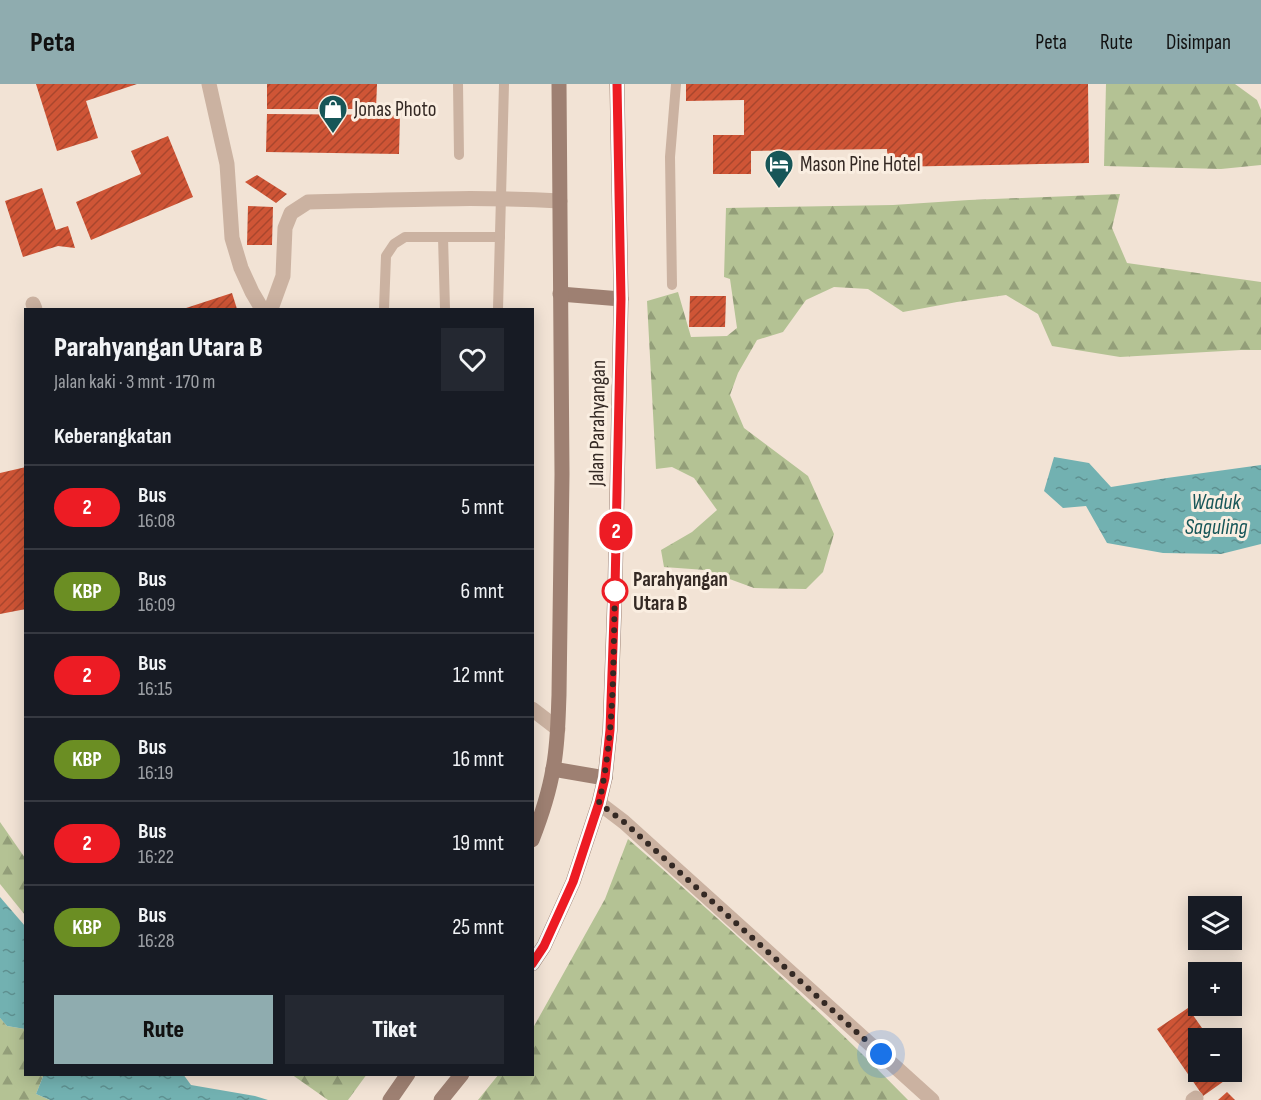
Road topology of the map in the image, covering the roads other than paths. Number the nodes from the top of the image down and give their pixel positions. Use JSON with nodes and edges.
{"nodes":[{"id":1,"x":209,"y":84,"type":"edge"},
{"id":2,"x":459,"y":84,"type":"edge"},
{"id":3,"x":504,"y":84,"type":"edge"},
{"id":4,"x":559,"y":84,"type":"edge"},
{"id":5,"x":617,"y":84,"type":"edge"},
{"id":6,"x":676,"y":84,"type":"edge"},
{"id":7,"x":459,"y":155,"type":"dead end"},
{"id":8,"x":502,"y":198,"type":"junction"},
{"id":9,"x":560,"y":201,"type":"junction"},
{"id":10,"x":443,"y":237,"type":"junction"},
{"id":11,"x":500,"y":237,"type":"junction"},
{"id":12,"x":672,"y":285,"type":"dead end"},
{"id":13,"x":560,"y":294,"type":"junction"},
{"id":14,"x":621,"y":299,"type":"junction"},
{"id":15,"x":261,"y":308,"type":"edge"},
{"id":16,"x":271,"y":308,"type":"edge"},
{"id":17,"x":384,"y":308,"type":"edge"},
{"id":18,"x":445,"y":308,"type":"edge"},
{"id":19,"x":498,"y":308,"type":"edge"},
{"id":20,"x":534,"y":711,"type":"edge"},
{"id":21,"x":558,"y":729,"type":"junction"},
{"id":22,"x":553,"y":769,"type":"junction"},
{"id":23,"x":605,"y":778,"type":"junction"},
{"id":24,"x":599,"y":803,"type":"junction"},
{"id":25,"x":534,"y":834,"type":"edge"},
{"id":26,"x":534,"y":961,"type":"edge"},
{"id":27,"x":407,"y":1076,"type":"edge"},
{"id":28,"x":460,"y":1076,"type":"edge"},
{"id":29,"x":393,"y":1096,"type":"edge"},
{"id":30,"x":441,"y":1100,"type":"edge"},
{"id":31,"x":932,"y":1100,"type":"edge"}],
"edges":[{"from":1,"to":15,"type":"street"},
{"from":2,"to":7,"type":"lane"},
{"from":3,"to":8,"type":"lane"},
{"from":4,"to":9,"type":"main road","name":"Jalan Parahyangan"},
{"from":5,"to":14,"type":"main road","name":"Jalan Parahyangan"},
{"from":6,"to":12,"type":"lane"},
{"from":8,"to":9,"type":"street"},
{"from":8,"to":11,"type":"lane"},
{"from":8,"to":16,"type":"street"},
{"from":9,"to":13,"type":"main road","name":"Jalan Parahyangan"},
{"from":10,"to":11,"type":"lane"},
{"from":10,"to":17,"type":"lane"},
{"from":10,"to":18,"type":"lane"},
{"from":11,"to":19,"type":"lane"},
{"from":13,"to":14,"type":"main road"},
{"from":13,"to":21,"type":"main road","name":"Jalan Parahyangan"},
{"from":14,"to":23,"type":"main road","name":"Jalan Parahyangan"},
{"from":20,"to":21,"type":"street"},
{"from":21,"to":22,"type":"main road","name":"Jalan Parahyangan"},
{"from":22,"to":23,"type":"main road"},
{"from":22,"to":25,"type":"main road","name":"Jalan Parahyangan"},
{"from":23,"to":24,"type":"main road","name":"Jalan Parahyangan"},
{"from":24,"to":26,"type":"main road","name":"Jalan Parahyangan"},
{"from":24,"to":31,"type":"street"},
{"from":27,"to":29,"type":"main road"},
{"from":28,"to":30,"type":"main road"}]}
